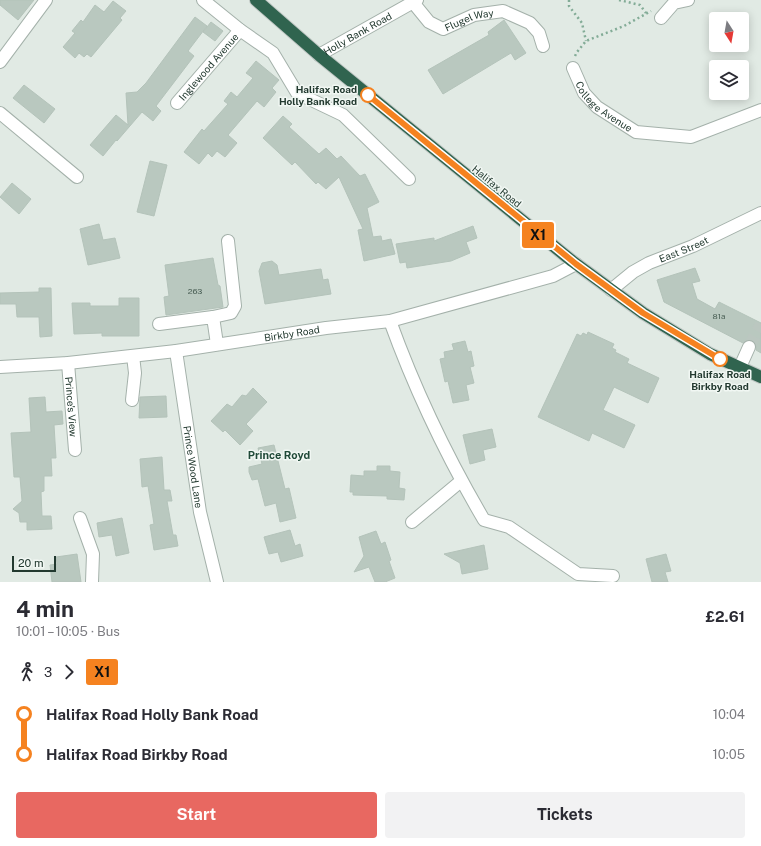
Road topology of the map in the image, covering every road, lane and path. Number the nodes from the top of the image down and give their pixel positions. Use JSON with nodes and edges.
{"nodes":[{"id":1,"x":46,"y":0,"type":"edge"},
{"id":2,"x":203,"y":0,"type":"edge"},
{"id":3,"x":256,"y":0,"type":"edge"},
{"id":4,"x":569,"y":0,"type":"edge"},
{"id":5,"x":619,"y":0,"type":"edge"},
{"id":6,"x":688,"y":0,"type":"edge"},
{"id":7,"x":414,"y":1,"type":"edge"},
{"id":8,"x":672,"y":1,"type":"edge"},
{"id":9,"x":646,"y":13,"type":"junction"},
{"id":10,"x":661,"y":18,"type":"joint"},
{"id":11,"x":240,"y":30,"type":"junction"},
{"id":12,"x":586,"y":41,"type":"junction"},
{"id":13,"x":543,"y":46,"type":"dead end"},
{"id":14,"x":319,"y":55,"type":"junction"},
{"id":15,"x":0,"y":62,"type":"edge"},
{"id":16,"x":573,"y":68,"type":"joint"},
{"id":17,"x":177,"y":103,"type":"dead end"},
{"id":18,"x":761,"y":110,"type":"edge"},
{"id":19,"x":0,"y":114,"type":"edge"},
{"id":20,"x":77,"y":177,"type":"dead end"},
{"id":21,"x":409,"y":179,"type":"dead end"},
{"id":22,"x":761,"y":214,"type":"edge"},
{"id":23,"x":228,"y":241,"type":"dead end"},
{"id":24,"x":576,"y":264,"type":"junction"},
{"id":25,"x":611,"y":290,"type":"junction"},
{"id":26,"x":213,"y":317,"type":"junction"},
{"id":27,"x":390,"y":322,"type":"junction"},
{"id":28,"x":159,"y":324,"type":"dead end"},
{"id":29,"x":216,"y":344,"type":"junction"},
{"id":30,"x":749,"y":347,"type":"tunnel mouth"},
{"id":31,"x":176,"y":351,"type":"junction"},
{"id":32,"x":133,"y":356,"type":"junction"},
{"id":33,"x":68,"y":363,"type":"junction"},
{"id":34,"x":0,"y":367,"type":"edge"},
{"id":35,"x":740,"y":367,"type":"junction"},
{"id":36,"x":761,"y":377,"type":"edge"},
{"id":37,"x":132,"y":400,"type":"dead end"},
{"id":38,"x":75,"y":450,"type":"dead end"},
{"id":39,"x":461,"y":481,"type":"junction"},
{"id":40,"x":80,"y":518,"type":"dead end"},
{"id":41,"x":412,"y":522,"type":"dead end"},
{"id":42,"x":613,"y":576,"type":"dead end"},
{"id":43,"x":92,"y":582,"type":"edge"},
{"id":44,"x":218,"y":582,"type":"edge"}],
"edges":[{"from":1,"to":15,"type":"street"},
{"from":2,"to":11,"type":"street","name":"Inglewood Avenue"},
{"from":3,"to":14,"type":"highway","name":"Halifax Road"},
{"from":4,"to":12,"type":"path"},
{"from":5,"to":9,"type":"path"},
{"from":6,"to":8,"type":"street"},
{"from":7,"to":13,"type":"street","name":"Flugel Way"},
{"from":7,"to":14,"type":"street","name":"Holly Bank Road"},
{"from":8,"to":10,"type":"street"},
{"from":9,"to":10,"type":"path"},
{"from":9,"to":12,"type":"path"},
{"from":11,"to":17,"type":"street","name":"Inglewood Avenue"},
{"from":11,"to":21,"type":"street","name":"Inglewood Avenue"},
{"from":12,"to":16,"type":"path"},
{"from":14,"to":24,"type":"highway","name":"Halifax Road"},
{"from":16,"to":18,"type":"street","name":"College Avenue"},
{"from":19,"to":20,"type":"street"},
{"from":22,"to":25,"type":"street","name":"East Street"},
{"from":23,"to":26,"type":"street"},
{"from":24,"to":25,"type":"highway","name":"Halifax Road"},
{"from":24,"to":27,"type":"street","name":"Birkby Road"},
{"from":25,"to":35,"type":"highway","name":"Halifax Road"},
{"from":26,"to":28,"type":"street"},
{"from":26,"to":29,"type":"street"},
{"from":27,"to":29,"type":"street","name":"Birkby Road"},
{"from":27,"to":39,"type":"street"},
{"from":29,"to":31,"type":"street","name":"Birkby Road"},
{"from":30,"to":35,"type":"street"},
{"from":31,"to":32,"type":"street","name":"Birkby Road"},
{"from":31,"to":44,"type":"street","name":"Prince Wood Lane"},
{"from":32,"to":33,"type":"street","name":"Birkby Road"},
{"from":32,"to":37,"type":"street"},
{"from":33,"to":34,"type":"street","name":"Birkby Road"},
{"from":33,"to":38,"type":"street","name":"Prince's View"},
{"from":35,"to":36,"type":"highway","name":"Halifax Road"},
{"from":39,"to":41,"type":"street"},
{"from":39,"to":42,"type":"street"},
{"from":40,"to":43,"type":"street"}]}
